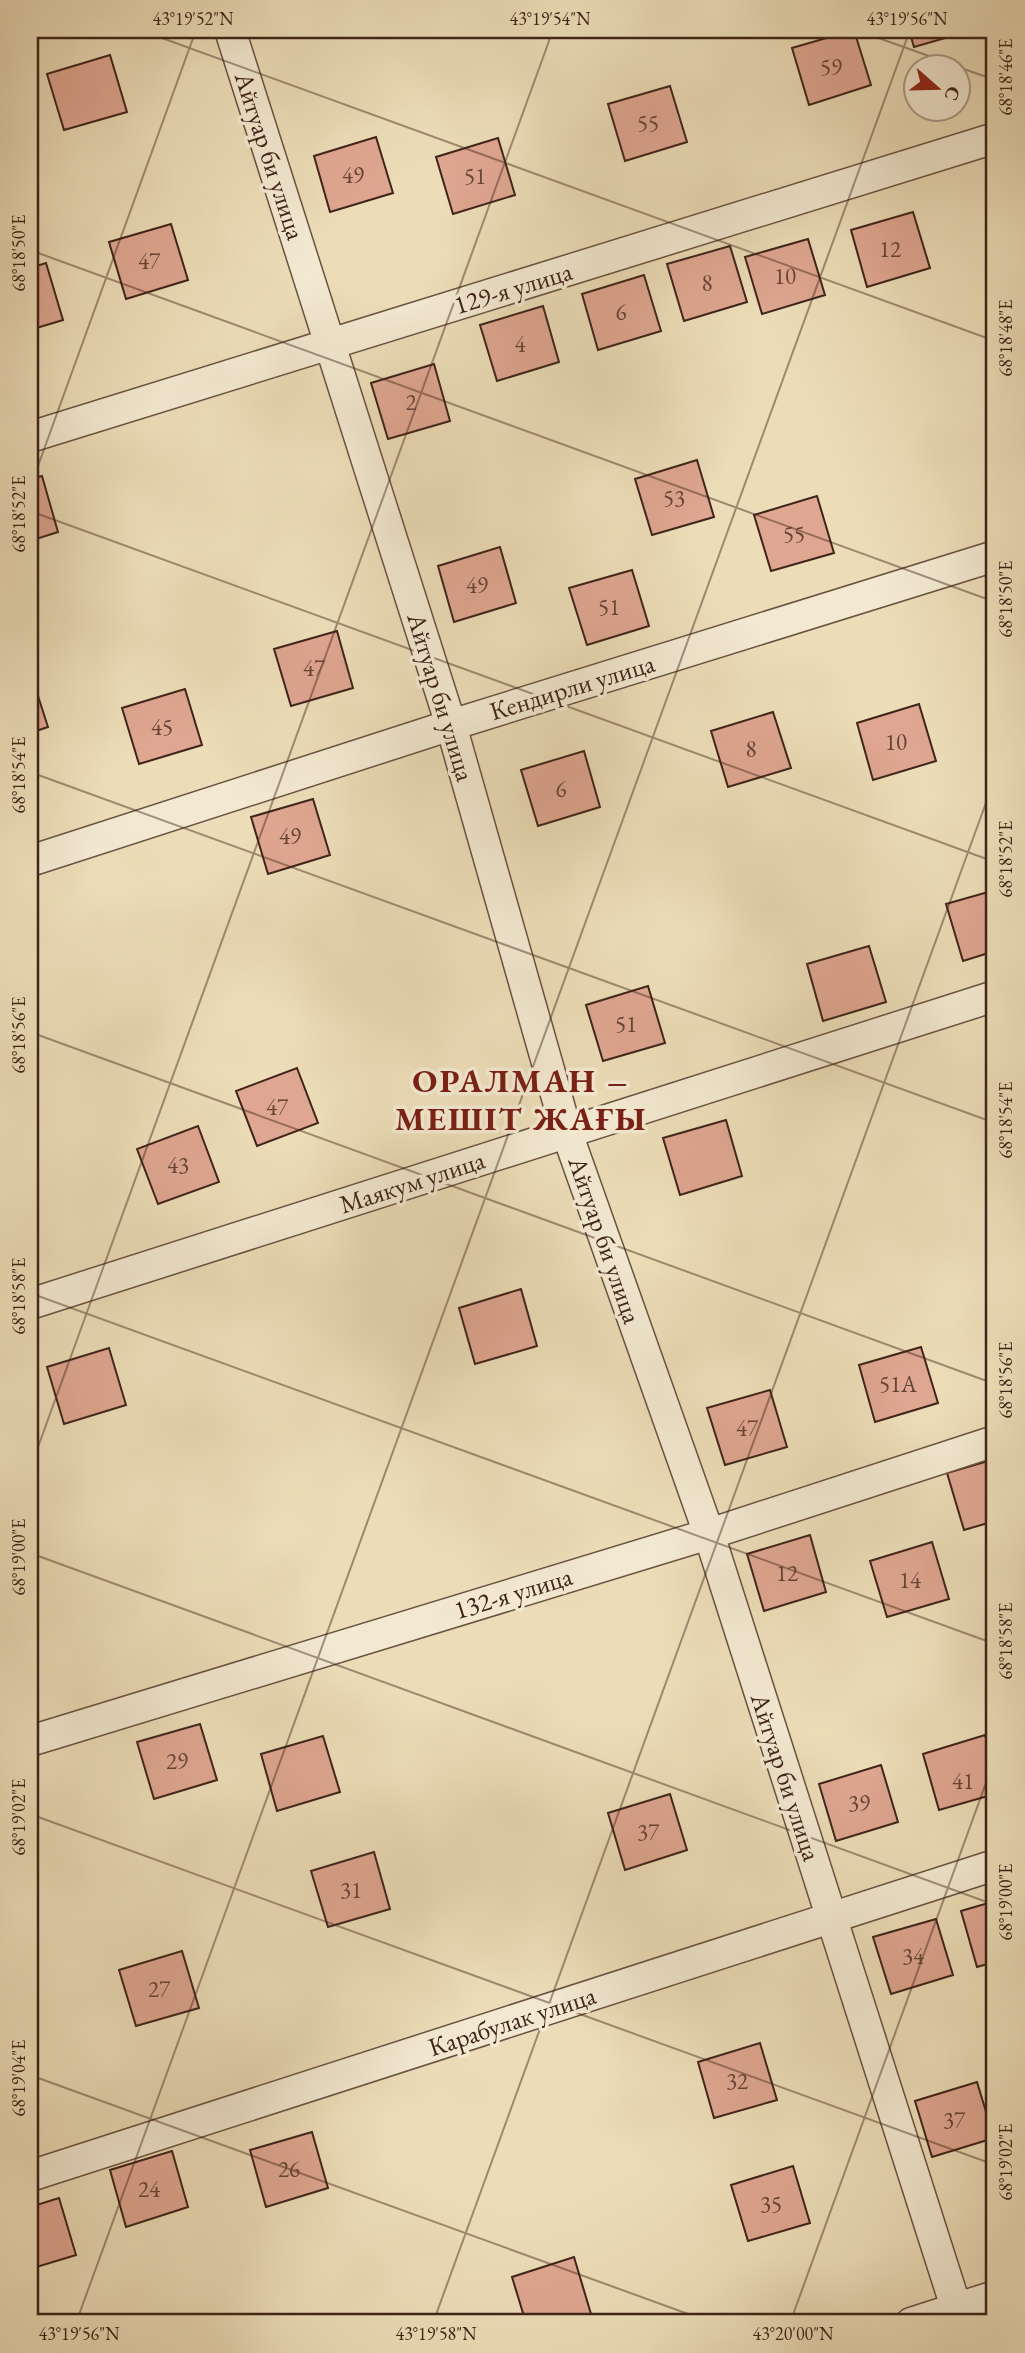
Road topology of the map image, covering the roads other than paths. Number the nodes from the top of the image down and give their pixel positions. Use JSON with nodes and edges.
{"nodes":[{"id":1,"x":230,"y":30,"type":"edge"},
{"id":2,"x":995,"y":138,"type":"edge"},
{"id":3,"x":330,"y":345,"type":"junction"},
{"id":4,"x":30,"y":437,"type":"edge"},
{"id":5,"x":995,"y":556,"type":"edge"},
{"id":6,"x":451,"y":724,"type":"junction"},
{"id":7,"x":30,"y":861,"type":"edge"},
{"id":8,"x":995,"y":996,"type":"edge"},
{"id":9,"x":567,"y":1133,"type":"junction"},
{"id":10,"x":30,"y":1304,"type":"edge"},
{"id":11,"x":995,"y":1441,"type":"edge"},
{"id":12,"x":709,"y":1534,"type":"junction"},
{"id":13,"x":30,"y":1741,"type":"edge"},
{"id":14,"x":995,"y":1866,"type":"edge"},
{"id":15,"x":831,"y":1918,"type":"junction"},
{"id":16,"x":30,"y":2176,"type":"edge"},
{"id":17,"x":995,"y":2296,"type":"edge"},
{"id":18,"x":958,"y":2316,"type":"edge"},
{"id":19,"x":911,"y":2323,"type":"edge"}],
"edges":[{"from":1,"to":3,"type":"street","name":"Айтуар би улица"},
{"from":2,"to":3,"type":"street","name":"129-я улица"},
{"from":3,"to":4,"type":"street","name":"129-я улица"},
{"from":3,"to":6,"type":"street","name":"Айтуар би улица"},
{"from":5,"to":6,"type":"street","name":"Кендирли улица"},
{"from":6,"to":7,"type":"street","name":"Кендирли улица"},
{"from":6,"to":9,"type":"street","name":"Айтуар би улица"},
{"from":8,"to":9,"type":"street","name":"Маякум улица"},
{"from":9,"to":10,"type":"street","name":"Маякум улица"},
{"from":9,"to":12,"type":"street","name":"Айтуар би улица"},
{"from":11,"to":12,"type":"street","name":"132-я улица"},
{"from":12,"to":13,"type":"street","name":"132-я улица"},
{"from":12,"to":15,"type":"street","name":"Айтуар би улица"},
{"from":14,"to":15,"type":"street","name":"Карабулак улица"},
{"from":15,"to":16,"type":"street","name":"Карабулак улица"},
{"from":15,"to":18,"type":"street","name":"Айтуар би улица"},
{"from":17,"to":18,"type":"street"},
{"from":18,"to":19,"type":"street"}]}
